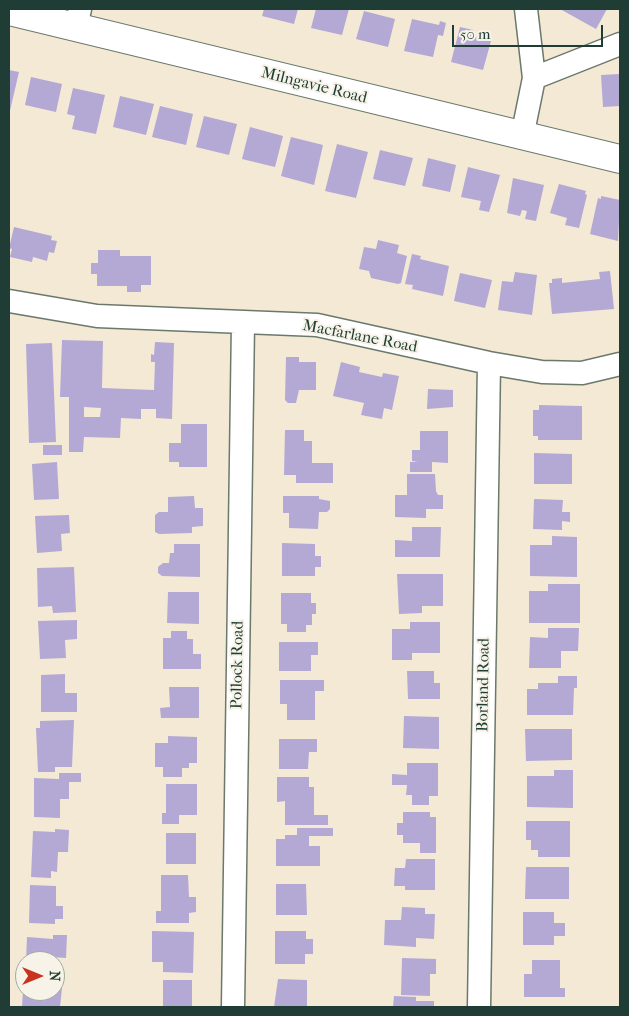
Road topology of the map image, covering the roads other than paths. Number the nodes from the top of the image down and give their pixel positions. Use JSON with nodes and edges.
{"nodes":[{"id":1,"x":526,"y":9,"type":"edge"},
{"id":2,"x":9,"y":11,"type":"edge"},
{"id":3,"x":78,"y":18,"type":"edge"},
{"id":4,"x":620,"y":44,"type":"edge"},
{"id":5,"x":534,"y":78,"type":"junction"},
{"id":6,"x":522,"y":137,"type":"junction"},
{"id":7,"x":620,"y":159,"type":"edge"},
{"id":8,"x":9,"y":301,"type":"edge"},
{"id":9,"x":243,"y":323,"type":"junction"},
{"id":10,"x":489,"y":363,"type":"junction"},
{"id":11,"x":620,"y":364,"type":"edge"},
{"id":12,"x":233,"y":1007,"type":"edge"},
{"id":13,"x":479,"y":1007,"type":"edge"}],
"edges":[{"from":1,"to":5,"type":"street"},
{"from":2,"to":3,"type":"main road","name":"Milngavie Road"},
{"from":3,"to":6,"type":"main road","name":"Milngavie Road"},
{"from":4,"to":5,"type":"street"},
{"from":5,"to":6,"type":"street"},
{"from":6,"to":7,"type":"main road","name":"Milngavie Road"},
{"from":8,"to":9,"type":"street","name":"Macfarlane Road"},
{"from":9,"to":10,"type":"street","name":"Macfarlane Road"},
{"from":9,"to":12,"type":"street","name":"Pollock Road"},
{"from":10,"to":11,"type":"street","name":"Macfarlane Road"},
{"from":10,"to":13,"type":"street","name":"Borland Road"}]}
